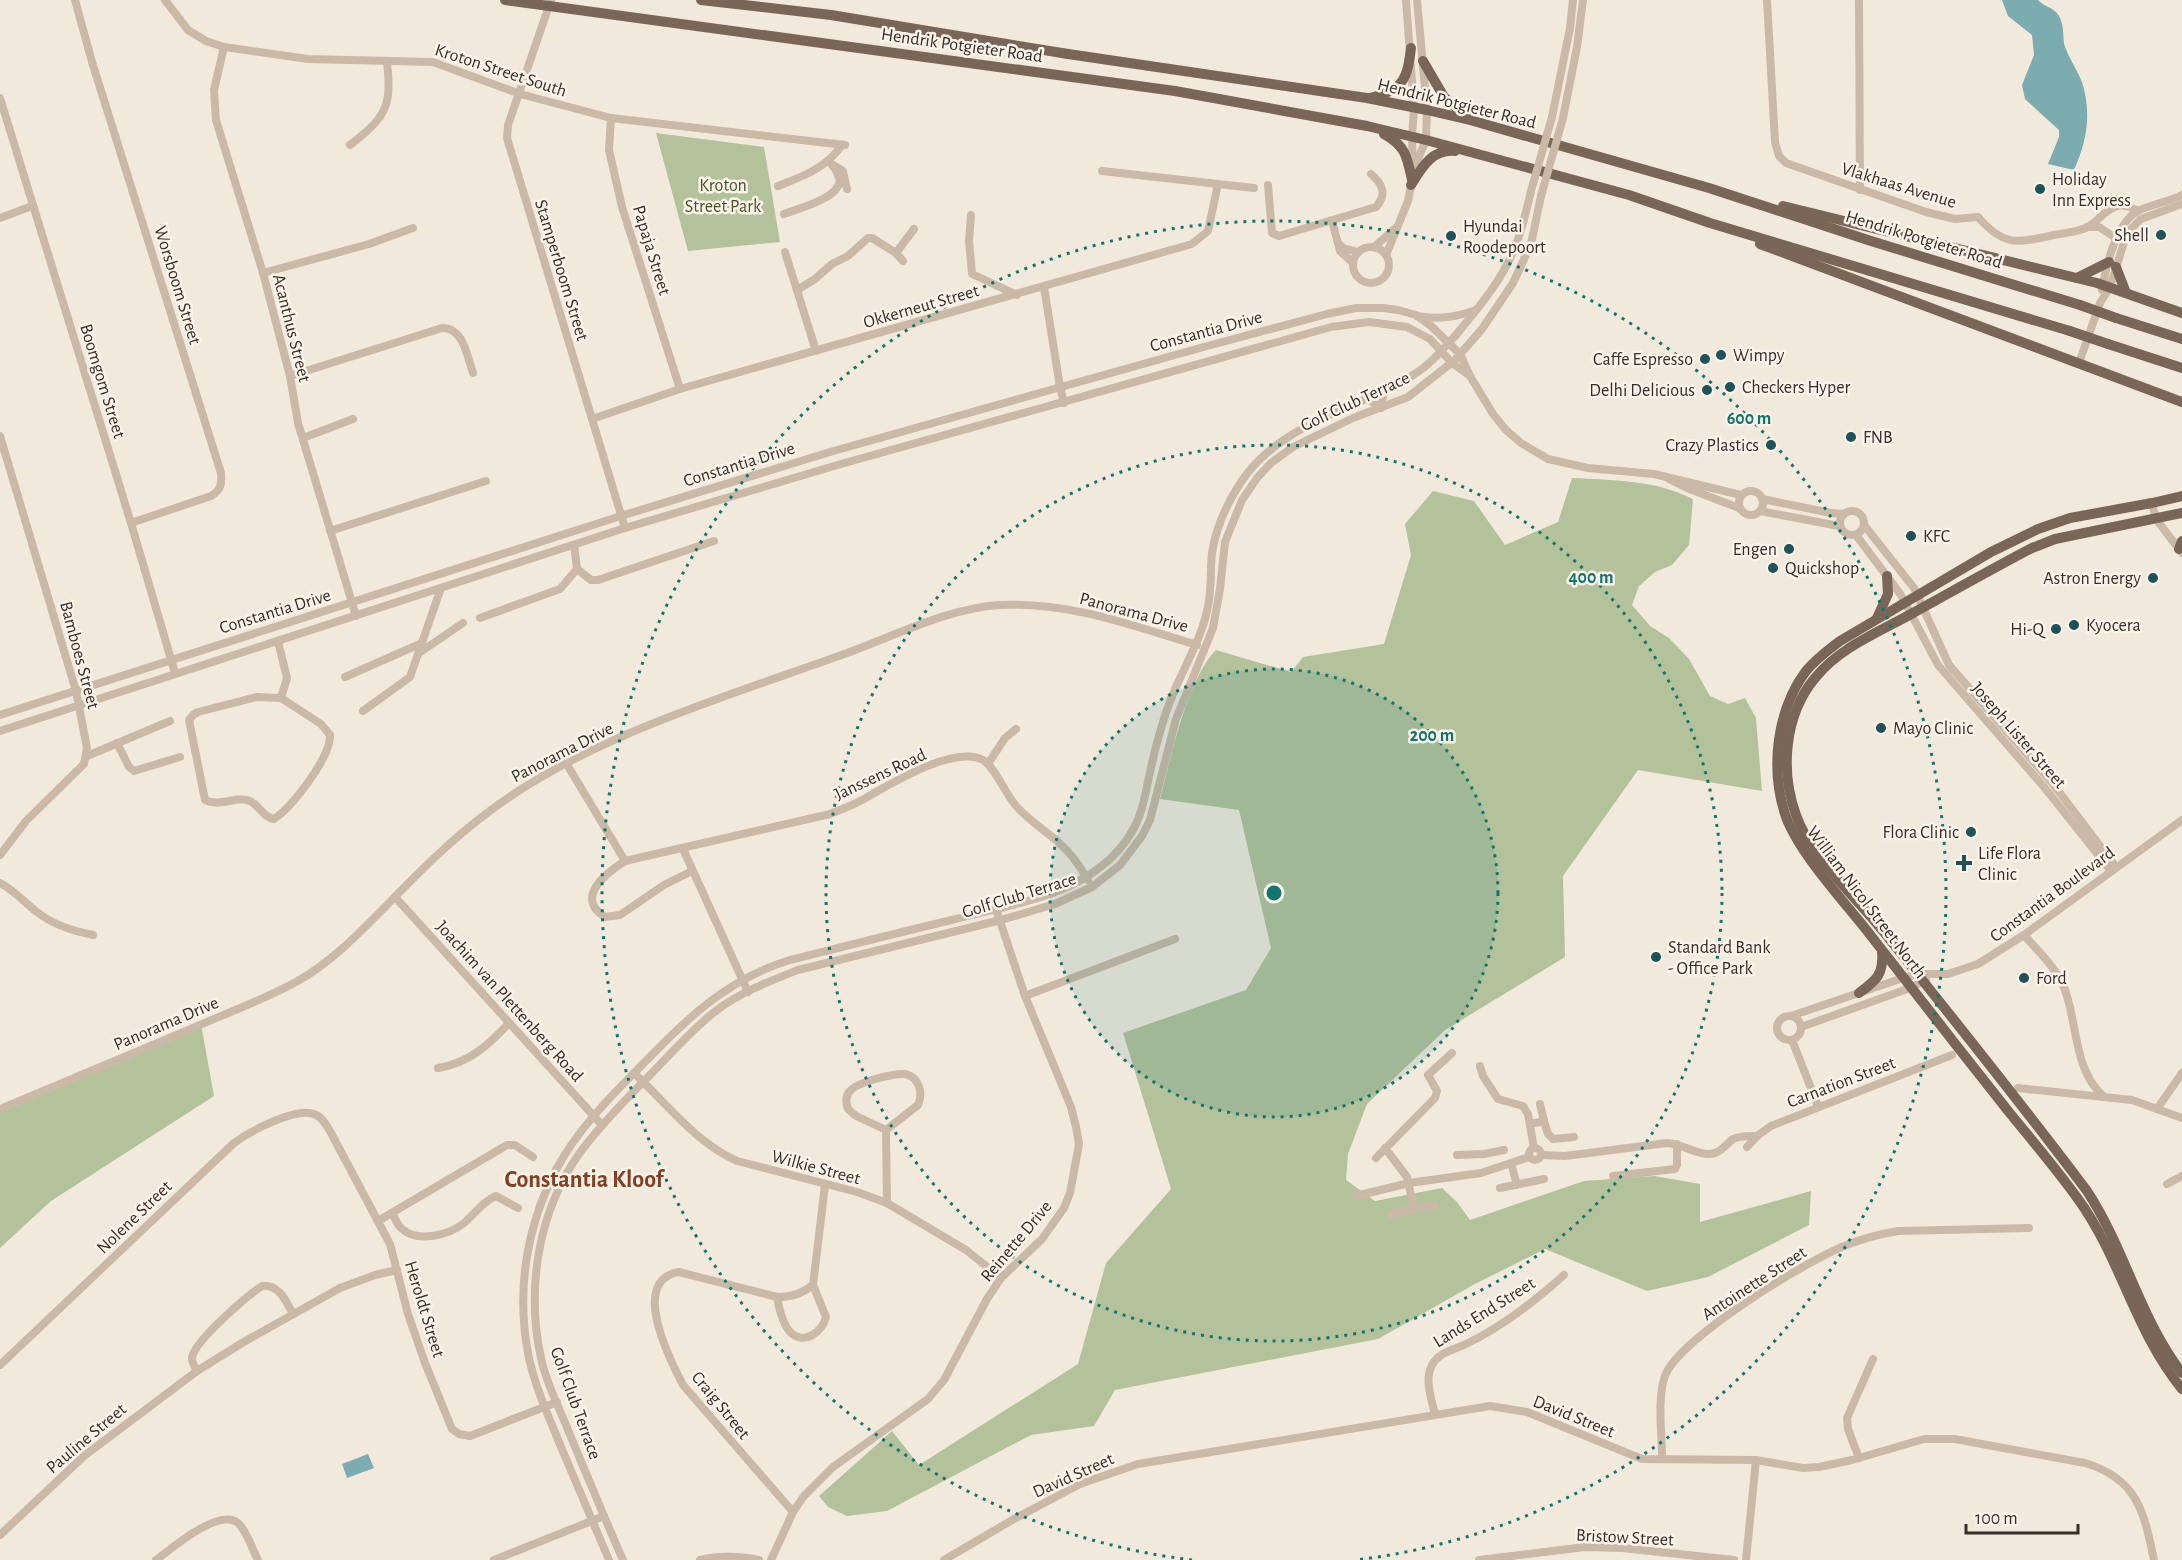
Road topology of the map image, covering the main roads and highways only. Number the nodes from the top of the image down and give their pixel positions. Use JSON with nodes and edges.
{"nodes":[{"id":1,"x":506,"y":0,"type":"edge"},
{"id":2,"x":701,"y":0,"type":"edge"},
{"id":3,"x":537,"y":2,"type":"edge"},
{"id":4,"x":551,"y":3,"type":"edge"},
{"id":5,"x":1411,"y":48,"type":"road end"},
{"id":6,"x":1423,"y":61,"type":"road end"},
{"id":7,"x":1367,"y":98,"type":"junction"},
{"id":8,"x":1470,"y":120,"type":"junction"},
{"id":9,"x":1367,"y":126,"type":"junction"},
{"id":10,"x":1467,"y":152,"type":"junction"},
{"id":11,"x":1710,"y":188,"type":"junction"},
{"id":12,"x":1710,"y":222,"type":"junction"},
{"id":13,"x":2077,"y":279,"type":"junction"},
{"id":14,"x":2126,"y":292,"type":"junction"},
{"id":15,"x":2182,"y":313,"type":"edge"},
{"id":16,"x":2182,"y":339,"type":"edge"},
{"id":17,"x":2182,"y":368,"type":"edge"},
{"id":18,"x":2182,"y":402,"type":"edge"},
{"id":19,"x":2182,"y":496,"type":"edge"},
{"id":20,"x":2182,"y":513,"type":"edge"},
{"id":21,"x":1887,"y":576,"type":"road end"},
{"id":22,"x":1877,"y":619,"type":"junction"},
{"id":23,"x":1882,"y":951,"type":"junction"},
{"id":24,"x":1859,"y":993,"type":"road end"},
{"id":25,"x":2182,"y":1373,"type":"edge"},
{"id":26,"x":2182,"y":1389,"type":"edge"}],
"edges":[{"from":1,"to":3,"type":"main road","name":"Hendrik Potgieter Road"},
{"from":2,"to":7,"type":"main road","name":"Hendrik Potgieter Road"},
{"from":3,"to":4,"type":"main road","name":"Hendrik Potgieter Road"},
{"from":4,"to":9,"type":"main road","name":"Hendrik Potgieter Road"},
{"from":5,"to":7,"type":"main road"},
{"from":6,"to":8,"type":"main road"},
{"from":7,"to":8,"type":"main road","name":"Hendrik Potgieter Road"},
{"from":8,"to":11,"type":"main road","name":"Hendrik Potgieter Road"},
{"from":9,"to":10,"type":"main road","name":"Hendrik Potgieter Road"},
{"from":9,"to":10,"type":"main road"},
{"from":10,"to":12,"type":"main road"},
{"from":11,"to":13,"type":"main road"},
{"from":11,"to":16,"type":"main road","name":"Hendrik Potgieter Road","bridge":true},
{"from":12,"to":17,"type":"main road","bridge":true},
{"from":12,"to":18,"type":"main road"},
{"from":13,"to":14,"type":"main road"},
{"from":13,"to":14,"type":"main road"},
{"from":14,"to":15,"type":"main road"},
{"from":19,"to":22,"type":"main road","name":"William Nicol Street North"},
{"from":20,"to":25,"type":"main road","name":"William Nicol Street North"},
{"from":21,"to":22,"type":"main road"},
{"from":22,"to":23,"type":"main road","name":"William Nicol Street North"},
{"from":23,"to":24,"type":"main road"},
{"from":23,"to":26,"type":"main road","name":"William Nicol Street North"}]}
